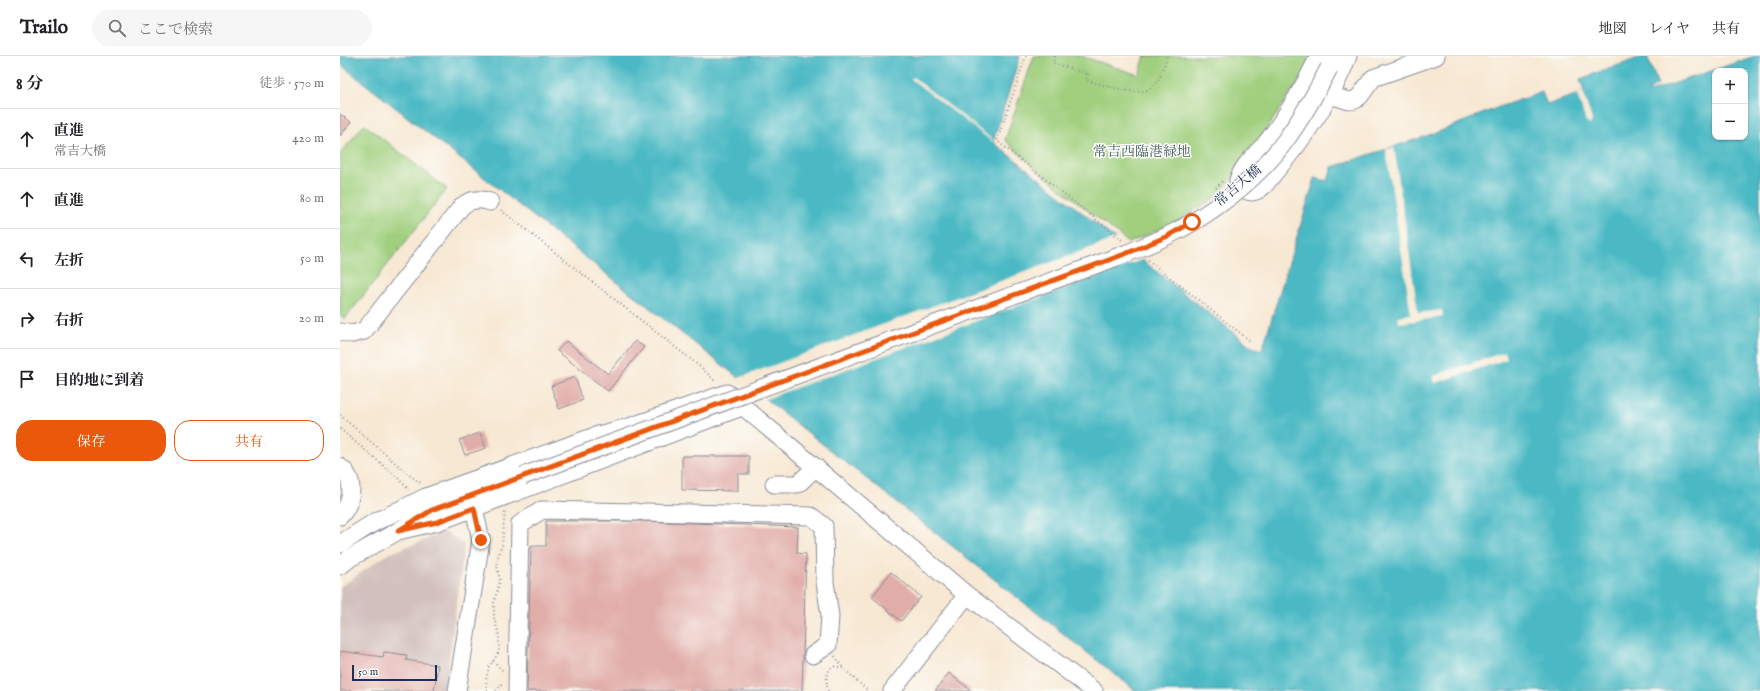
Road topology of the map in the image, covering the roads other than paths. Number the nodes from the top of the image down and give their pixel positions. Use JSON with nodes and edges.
{"nodes":[{"id":1,"x":1348,"y":56,"type":"edge"},
{"id":2,"x":1436,"y":56,"type":"edge"},
{"id":3,"x":1328,"y":60,"type":"edge"},
{"id":4,"x":1330,"y":95,"type":"junction"},
{"id":5,"x":490,"y":202,"type":"road end"},
{"id":6,"x":340,"y":332,"type":"edge"},
{"id":7,"x":744,"y":406,"type":"junction"},
{"id":8,"x":340,"y":467,"type":"edge"},
{"id":9,"x":816,"y":467,"type":"junction"},
{"id":10,"x":774,"y":484,"type":"dead end"},
{"id":11,"x":474,"y":508,"type":"junction"},
{"id":12,"x":432,"y":510,"type":"junction"},
{"id":13,"x":393,"y":514,"type":"junction"},
{"id":14,"x":340,"y":516,"type":"edge"},
{"id":15,"x":398,"y":531,"type":"junction"},
{"id":16,"x":340,"y":544,"type":"edge"},
{"id":17,"x":340,"y":566,"type":"edge"},
{"id":18,"x":967,"y":595,"type":"junction"},
{"id":19,"x":813,"y":655,"type":"dead end"},
{"id":20,"x":457,"y":691,"type":"edge"},
{"id":21,"x":517,"y":691,"type":"edge"},
{"id":22,"x":892,"y":691,"type":"edge"},
{"id":23,"x":1094,"y":691,"type":"edge"}],
"edges":[{"from":1,"to":4,"type":"street"},
{"from":2,"to":4,"type":"street"},
{"from":3,"to":4,"type":"street"},
{"from":3,"to":12,"type":"street","name":"常吉大橋","bridge":true},
{"from":5,"to":6,"type":"street"},
{"from":7,"to":9,"type":"street"},
{"from":7,"to":11,"type":"street"},
{"from":7,"to":13,"type":"street"},
{"from":8,"to":14,"type":"street"},
{"from":9,"to":10,"type":"street"},
{"from":9,"to":18,"type":"street"},
{"from":11,"to":15,"type":"street"},
{"from":11,"to":20,"type":"street"},
{"from":12,"to":13,"type":"street"},
{"from":12,"to":15,"type":"street"},
{"from":13,"to":16,"type":"street"},
{"from":15,"to":17,"type":"street"},
{"from":18,"to":22,"type":"street"},
{"from":18,"to":23,"type":"street"},
{"from":19,"to":21,"type":"street"}]}
